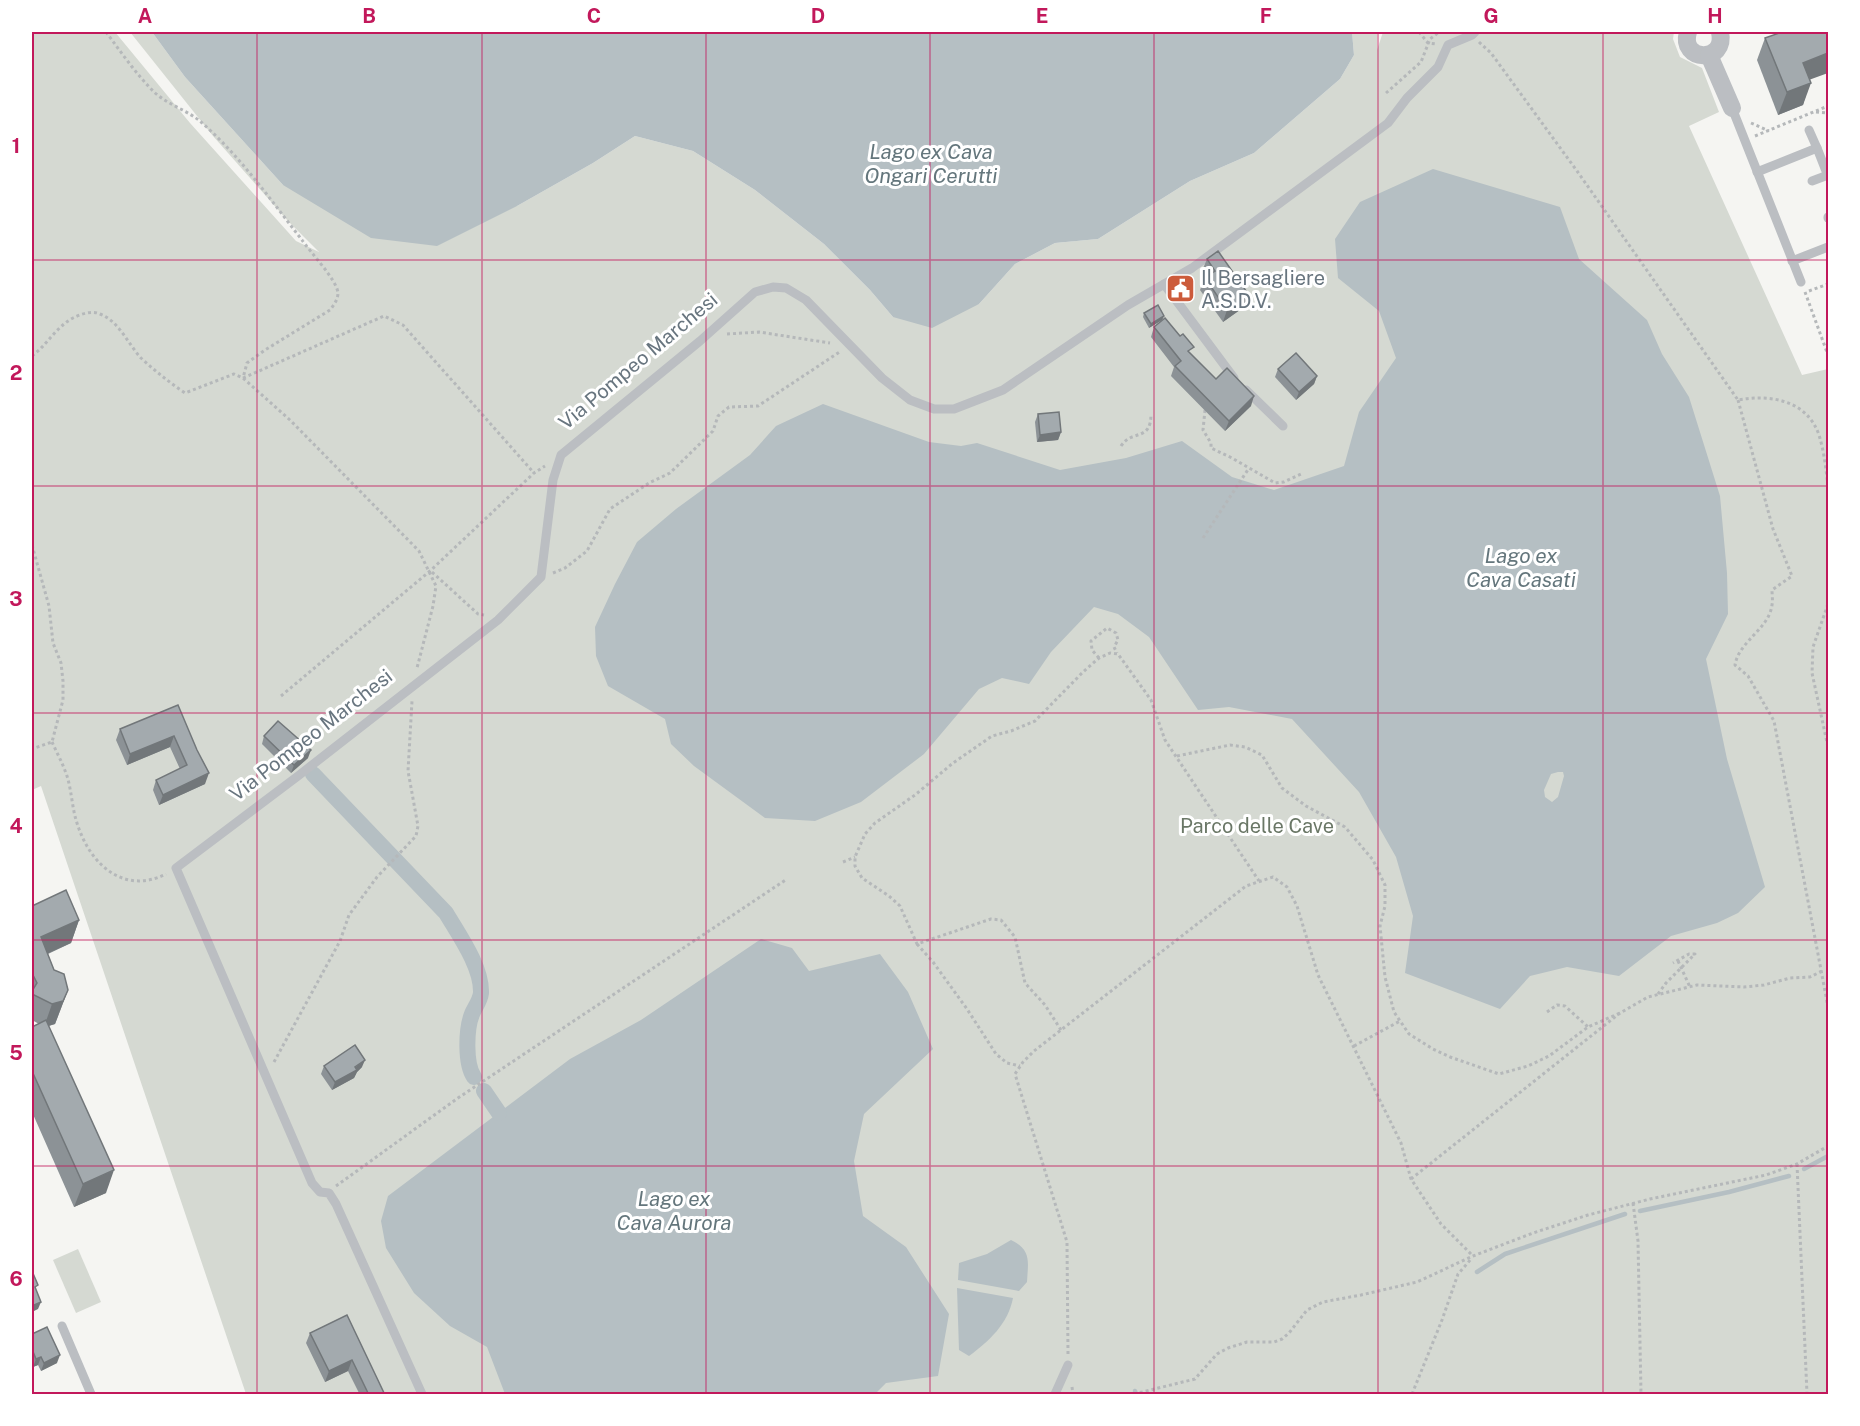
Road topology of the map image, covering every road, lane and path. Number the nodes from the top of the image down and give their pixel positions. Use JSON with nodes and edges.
{"nodes":[{"id":1,"x":105,"y":32,"type":"edge"},
{"id":2,"x":1419,"y":32,"type":"edge"},
{"id":3,"x":1439,"y":32,"type":"edge"},
{"id":4,"x":1688,"y":32,"type":"edge"},
{"id":5,"x":1720,"y":32,"type":"edge"},
{"id":6,"x":1474,"y":33,"type":"edge"},
{"id":7,"x":1428,"y":43,"type":"junction"},
{"id":8,"x":1448,"y":45,"type":"junction"},
{"id":9,"x":1709,"y":55,"type":"junction"},
{"id":10,"x":1386,"y":93,"type":"dead end"},
{"id":11,"x":1828,"y":106,"type":"edge"},
{"id":12,"x":1739,"y":111,"type":"junction"},
{"id":13,"x":1814,"y":112,"type":"junction"},
{"id":14,"x":1828,"y":113,"type":"edge"},
{"id":15,"x":1769,"y":130,"type":"junction"},
{"id":16,"x":1809,"y":130,"type":"dead end"},
{"id":17,"x":1745,"y":141,"type":"junction"},
{"id":18,"x":1816,"y":148,"type":"junction"},
{"id":19,"x":1757,"y":172,"type":"junction"},
{"id":20,"x":1828,"y":175,"type":"edge"},
{"id":21,"x":1812,"y":181,"type":"dead end"},
{"id":22,"x":1828,"y":248,"type":"edge"},
{"id":23,"x":1792,"y":261,"type":"junction"},
{"id":24,"x":1801,"y":282,"type":"joint"},
{"id":25,"x":1164,"y":284,"type":"junction"},
{"id":26,"x":1828,"y":284,"type":"edge"},
{"id":27,"x":1805,"y":293,"type":"junction"},
{"id":28,"x":700,"y":341,"type":"junction"},
{"id":29,"x":850,"y":345,"type":"junction"},
{"id":30,"x":1828,"y":355,"type":"edge"},
{"id":31,"x":32,"y":356,"type":"edge"},
{"id":32,"x":243,"y":378,"type":"junction"},
{"id":33,"x":1738,"y":400,"type":"junction"},
{"id":34,"x":1205,"y":410,"type":"edge"},
{"id":35,"x":1151,"y":414,"type":"dead end"},
{"id":36,"x":1283,"y":426,"type":"dead end"},
{"id":37,"x":1121,"y":446,"type":"dead end"},
{"id":38,"x":561,"y":455,"type":"junction"},
{"id":39,"x":1249,"y":468,"type":"junction"},
{"id":40,"x":534,"y":473,"type":"junction"},
{"id":41,"x":1301,"y":474,"type":"dead end"},
{"id":42,"x":1828,"y":486,"type":"edge"},
{"id":43,"x":1203,"y":538,"type":"dead end"},
{"id":44,"x":32,"y":545,"type":"edge"},
{"id":45,"x":430,"y":571,"type":"junction"},
{"id":46,"x":542,"y":577,"type":"junction"},
{"id":47,"x":1828,"y":604,"type":"edge"},
{"id":48,"x":498,"y":620,"type":"junction"},
{"id":49,"x":1118,"y":654,"type":"junction"},
{"id":50,"x":1099,"y":658,"type":"junction"},
{"id":51,"x":412,"y":685,"type":"junction"},
{"id":52,"x":281,"y":696,"type":"dead end"},
{"id":53,"x":52,"y":742,"type":"junction"},
{"id":54,"x":1828,"y":747,"type":"edge"},
{"id":55,"x":32,"y":749,"type":"edge"},
{"id":56,"x":1176,"y":756,"type":"junction"},
{"id":57,"x":855,"y":857,"type":"junction"},
{"id":58,"x":843,"y":862,"type":"dead end"},
{"id":59,"x":164,"y":875,"type":"dead end"},
{"id":60,"x":787,"y":879,"type":"dead end"},
{"id":61,"x":1259,"y":881,"type":"junction"},
{"id":62,"x":917,"y":944,"type":"junction"},
{"id":63,"x":1678,"y":961,"type":"junction"},
{"id":64,"x":1673,"y":963,"type":"dead end"},
{"id":65,"x":1681,"y":968,"type":"junction"},
{"id":66,"x":1822,"y":971,"type":"junction"},
{"id":67,"x":1690,"y":987,"type":"junction"},
{"id":68,"x":1658,"y":994,"type":"junction"},
{"id":69,"x":1828,"y":1007,"type":"edge"},
{"id":70,"x":1547,"y":1012,"type":"dead end"},
{"id":71,"x":1620,"y":1013,"type":"junction"},
{"id":72,"x":1400,"y":1021,"type":"junction"},
{"id":73,"x":1588,"y":1028,"type":"junction"},
{"id":74,"x":1061,"y":1030,"type":"junction"},
{"id":75,"x":1353,"y":1047,"type":"junction"},
{"id":76,"x":1007,"y":1063,"type":"junction"},
{"id":77,"x":1020,"y":1066,"type":"junction"},
{"id":78,"x":1015,"y":1074,"type":"junction"},
{"id":79,"x":266,"y":1076,"type":"junction"},
{"id":80,"x":1828,"y":1146,"type":"edge"},
{"id":81,"x":1797,"y":1164,"type":"junction"},
{"id":82,"x":1411,"y":1179,"type":"junction"},
{"id":83,"x":328,"y":1193,"type":"junction"},
{"id":84,"x":1633,"y":1203,"type":"junction"},
{"id":85,"x":1473,"y":1256,"type":"junction"},
{"id":86,"x":62,"y":1326,"type":"dead end"},
{"id":87,"x":1068,"y":1365,"type":"joint"},
{"id":88,"x":91,"y":1395,"type":"edge"},
{"id":89,"x":422,"y":1395,"type":"edge"},
{"id":90,"x":1055,"y":1395,"type":"edge"},
{"id":91,"x":1134,"y":1395,"type":"edge"},
{"id":92,"x":1412,"y":1395,"type":"edge"},
{"id":93,"x":1641,"y":1395,"type":"edge"},
{"id":94,"x":1807,"y":1395,"type":"edge"}],
"edges":[{"from":1,"to":32,"type":"path"},
{"from":2,"to":7,"type":"path"},
{"from":3,"to":7,"type":"path"},
{"from":4,"to":9,"type":"street"},
{"from":5,"to":9,"type":"street"},
{"from":6,"to":8,"type":"lane"},
{"from":6,"to":33,"type":"path"},
{"from":7,"to":8,"type":"path"},
{"from":7,"to":10,"type":"path"},
{"from":8,"to":25,"type":"lane","name":"Via Pompeo Marchesi"},
{"from":9,"to":12,"type":"street"},
{"from":11,"to":13,"type":"path"},
{"from":12,"to":15,"type":"path"},
{"from":12,"to":17,"type":"lane"},
{"from":13,"to":14,"type":"path"},
{"from":13,"to":15,"type":"path"},
{"from":15,"to":17,"type":"path"},
{"from":16,"to":18,"type":"lane"},
{"from":17,"to":19,"type":"lane"},
{"from":18,"to":19,"type":"lane"},
{"from":18,"to":20,"type":"lane"},
{"from":19,"to":23,"type":"lane"},
{"from":20,"to":21,"type":"lane"},
{"from":22,"to":23,"type":"lane"},
{"from":23,"to":24,"type":"lane"},
{"from":24,"to":27,"type":"path"},
{"from":25,"to":29,"type":"lane","name":"Via Pompeo Marchesi"},
{"from":25,"to":36,"type":"lane"},
{"from":26,"to":27,"type":"path"},
{"from":27,"to":30,"type":"path"},
{"from":28,"to":29,"type":"path"},
{"from":28,"to":29,"type":"lane","name":"Via Pompeo Marchesi"},
{"from":28,"to":38,"type":"lane","name":"Via Pompeo Marchesi"},
{"from":29,"to":46,"type":"path"},
{"from":31,"to":32,"type":"path"},
{"from":32,"to":40,"type":"path"},
{"from":32,"to":45,"type":"path"},
{"from":33,"to":42,"type":"path"},
{"from":33,"to":66,"type":"path"},
{"from":34,"to":39,"type":"path"},
{"from":35,"to":37,"type":"path"},
{"from":38,"to":40,"type":"path"},
{"from":38,"to":46,"type":"lane","name":"Via Pompeo Marchesi"},
{"from":39,"to":41,"type":"path"},
{"from":39,"to":43,"type":"path"},
{"from":40,"to":45,"type":"path"},
{"from":44,"to":53,"type":"path"},
{"from":45,"to":48,"type":"path"},
{"from":45,"to":51,"type":"path"},
{"from":45,"to":52,"type":"path"},
{"from":46,"to":48,"type":"lane","name":"Via Pompeo Marchesi"},
{"from":47,"to":54,"type":"path"},
{"from":48,"to":51,"type":"lane","name":"Via Pompeo Marchesi"},
{"from":49,"to":50,"type":"path"},
{"from":49,"to":50,"type":"path"},
{"from":49,"to":56,"type":"path"},
{"from":50,"to":57,"type":"path"},
{"from":51,"to":79,"type":"path"},
{"from":51,"to":79,"type":"lane","name":"Via Pompeo Marchesi"},
{"from":53,"to":55,"type":"path"},
{"from":53,"to":59,"type":"path"},
{"from":56,"to":61,"type":"path"},
{"from":56,"to":72,"type":"path"},
{"from":57,"to":58,"type":"path"},
{"from":57,"to":62,"type":"path"},
{"from":60,"to":83,"type":"path"},
{"from":61,"to":74,"type":"path"},
{"from":61,"to":75,"type":"path"},
{"from":62,"to":74,"type":"path"},
{"from":62,"to":76,"type":"path"},
{"from":63,"to":64,"type":"path"},
{"from":63,"to":65,"type":"path"},
{"from":63,"to":65,"type":"path"},
{"from":65,"to":67,"type":"path"},
{"from":65,"to":68,"type":"path"},
{"from":66,"to":67,"type":"path"},
{"from":66,"to":69,"type":"path"},
{"from":67,"to":68,"type":"path"},
{"from":68,"to":71,"type":"path"},
{"from":70,"to":73,"type":"path"},
{"from":71,"to":73,"type":"path"},
{"from":71,"to":82,"type":"path"},
{"from":72,"to":73,"type":"path"},
{"from":72,"to":75,"type":"path"},
{"from":74,"to":77,"type":"path"},
{"from":75,"to":82,"type":"path"},
{"from":76,"to":77,"type":"path"},
{"from":76,"to":78,"type":"path"},
{"from":77,"to":78,"type":"path"},
{"from":78,"to":87,"type":"path"},
{"from":79,"to":83,"type":"lane","name":"Via Pompeo Marchesi"},
{"from":80,"to":81,"type":"path"},
{"from":81,"to":84,"type":"path"},
{"from":81,"to":94,"type":"path"},
{"from":82,"to":85,"type":"path"},
{"from":83,"to":89,"type":"lane","name":"Via Pompeo Marchesi"},
{"from":84,"to":85,"type":"path"},
{"from":84,"to":93,"type":"path"},
{"from":85,"to":91,"type":"path"},
{"from":85,"to":92,"type":"path"},
{"from":86,"to":88,"type":"lane"},
{"from":87,"to":90,"type":"lane"}]}
